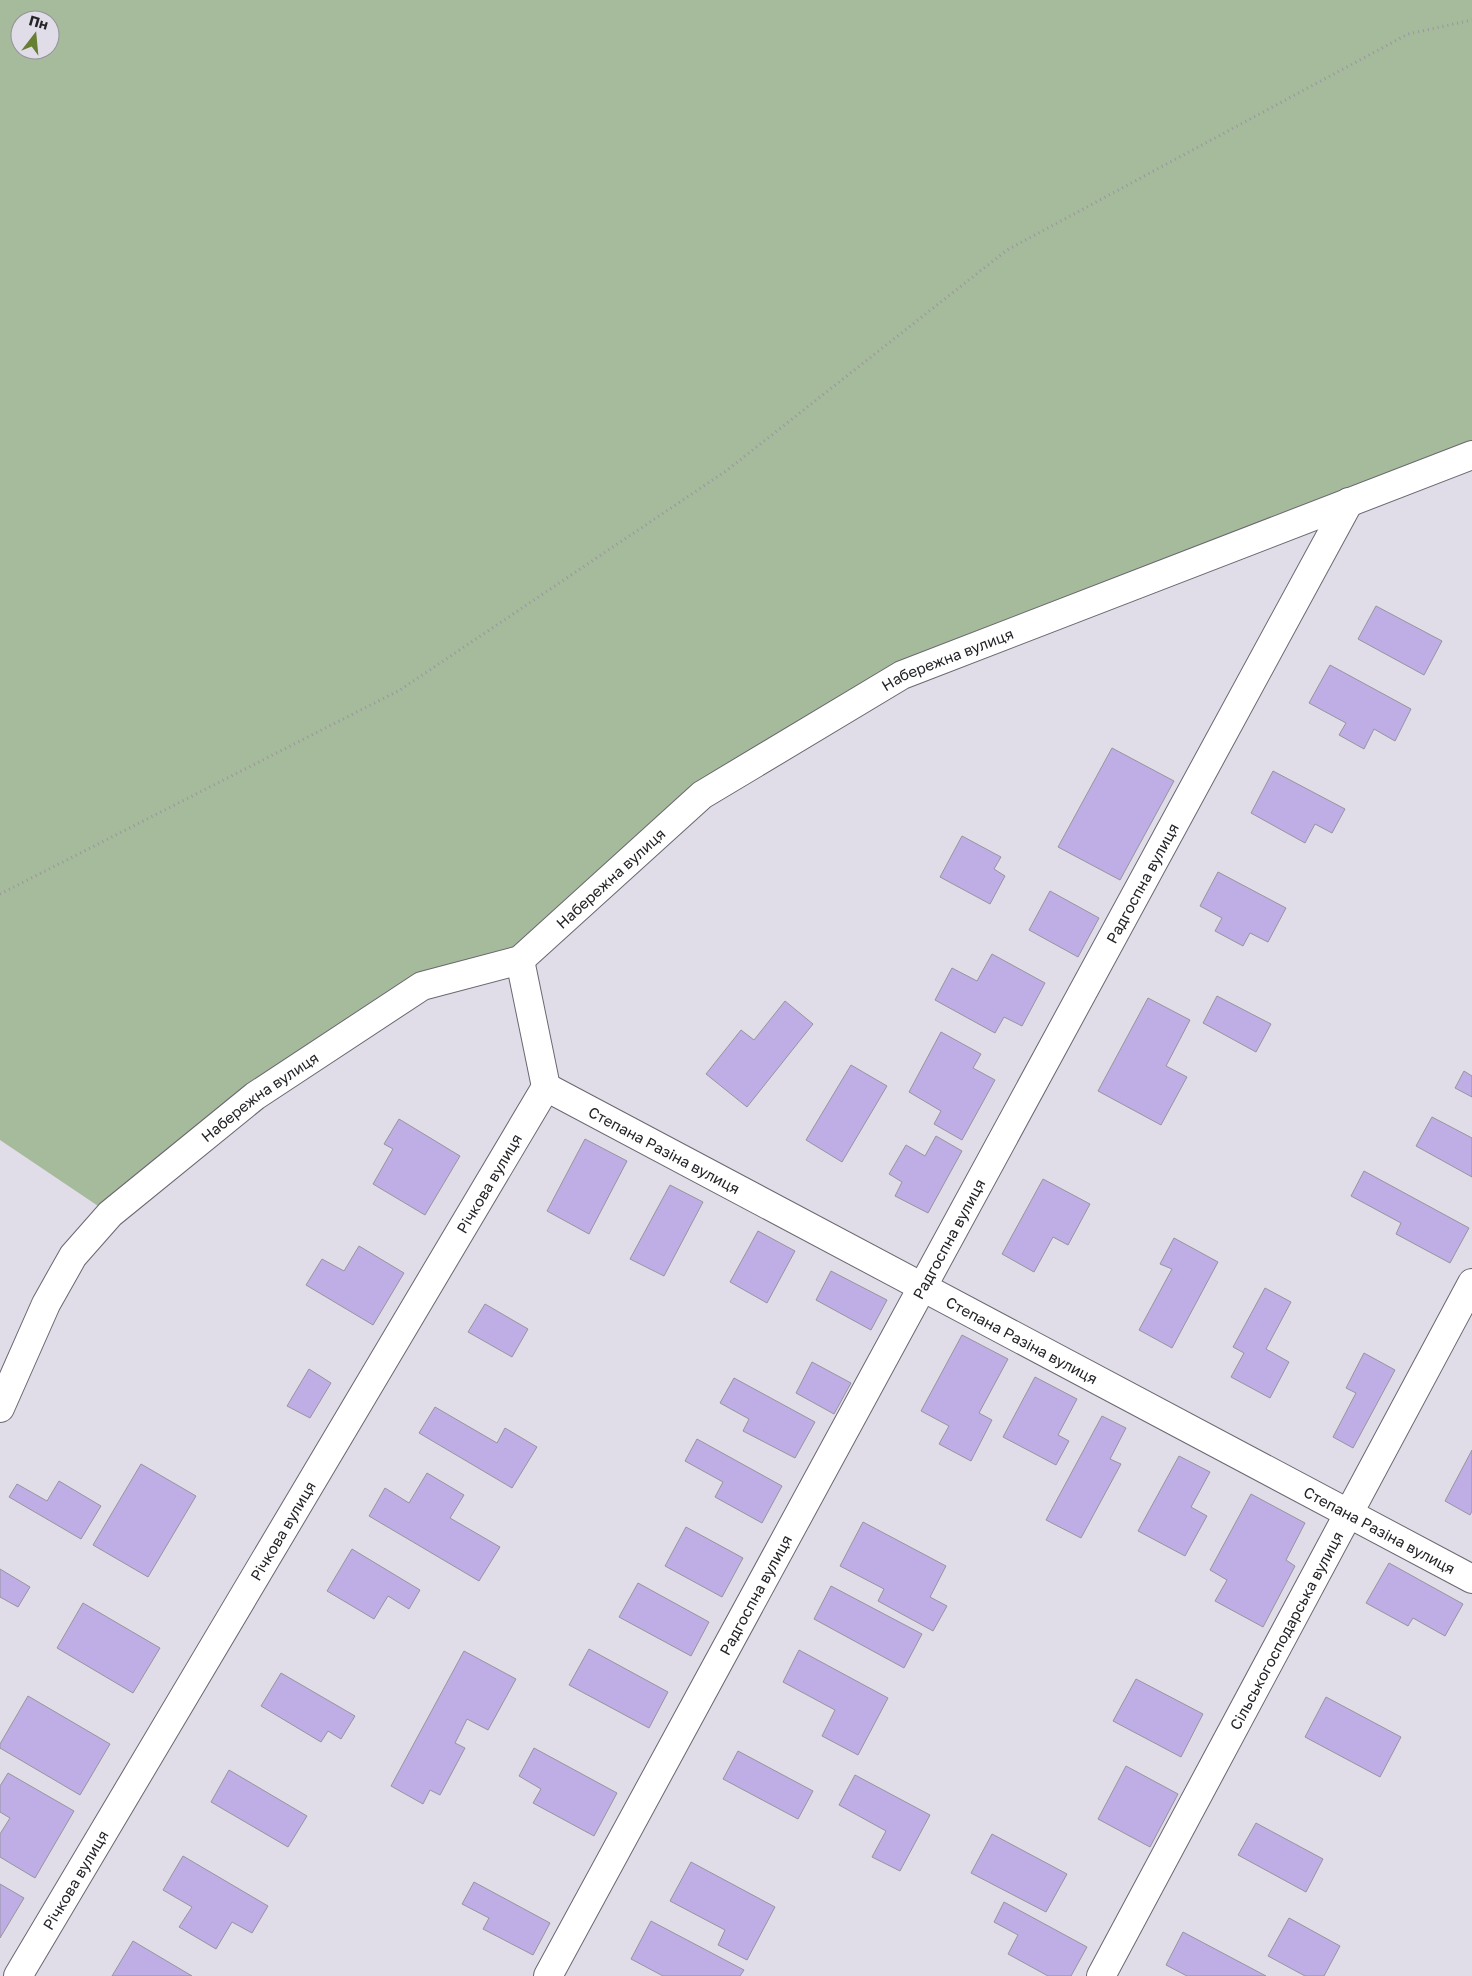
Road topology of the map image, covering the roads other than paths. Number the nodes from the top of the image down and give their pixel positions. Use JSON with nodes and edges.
{"nodes":[{"id":1,"x":1472,"y":455,"type":"edge"},
{"id":2,"x":1349,"y":502,"type":"junction"},
{"id":3,"x":520,"y":960,"type":"junction"},
{"id":4,"x":546,"y":1087,"type":"junction"},
{"id":5,"x":1472,"y":1283,"type":"edge"},
{"id":6,"x":922,"y":1287,"type":"junction"},
{"id":7,"x":0,"y":1408,"type":"edge"},
{"id":8,"x":1348,"y":1514,"type":"junction"},
{"id":9,"x":1472,"y":1579,"type":"edge"},
{"id":10,"x":18,"y":1976,"type":"edge"},
{"id":11,"x":548,"y":1976,"type":"edge"},
{"id":12,"x":1101,"y":1976,"type":"edge"}],
"edges":[{"from":1,"to":2,"type":"street"},
{"from":2,"to":3,"type":"street","name":"Набережна вулиця"},
{"from":2,"to":6,"type":"street","name":"Радгоспна вулиця"},
{"from":3,"to":4,"type":"street"},
{"from":3,"to":7,"type":"street","name":"Набережна вулиця"},
{"from":4,"to":6,"type":"street","name":"Степана Разіна вулиця"},
{"from":4,"to":10,"type":"street","name":"Річкова вулиця"},
{"from":5,"to":8,"type":"street","name":"Сільськогосподарська вулиця"},
{"from":6,"to":8,"type":"street","name":"Степана Разіна вулиця"},
{"from":6,"to":11,"type":"street","name":"Радгоспна вулиця"},
{"from":8,"to":9,"type":"street","name":"Степана Разіна вулиця"},
{"from":8,"to":12,"type":"street","name":"Сільськогосподарська вулиця"}]}
